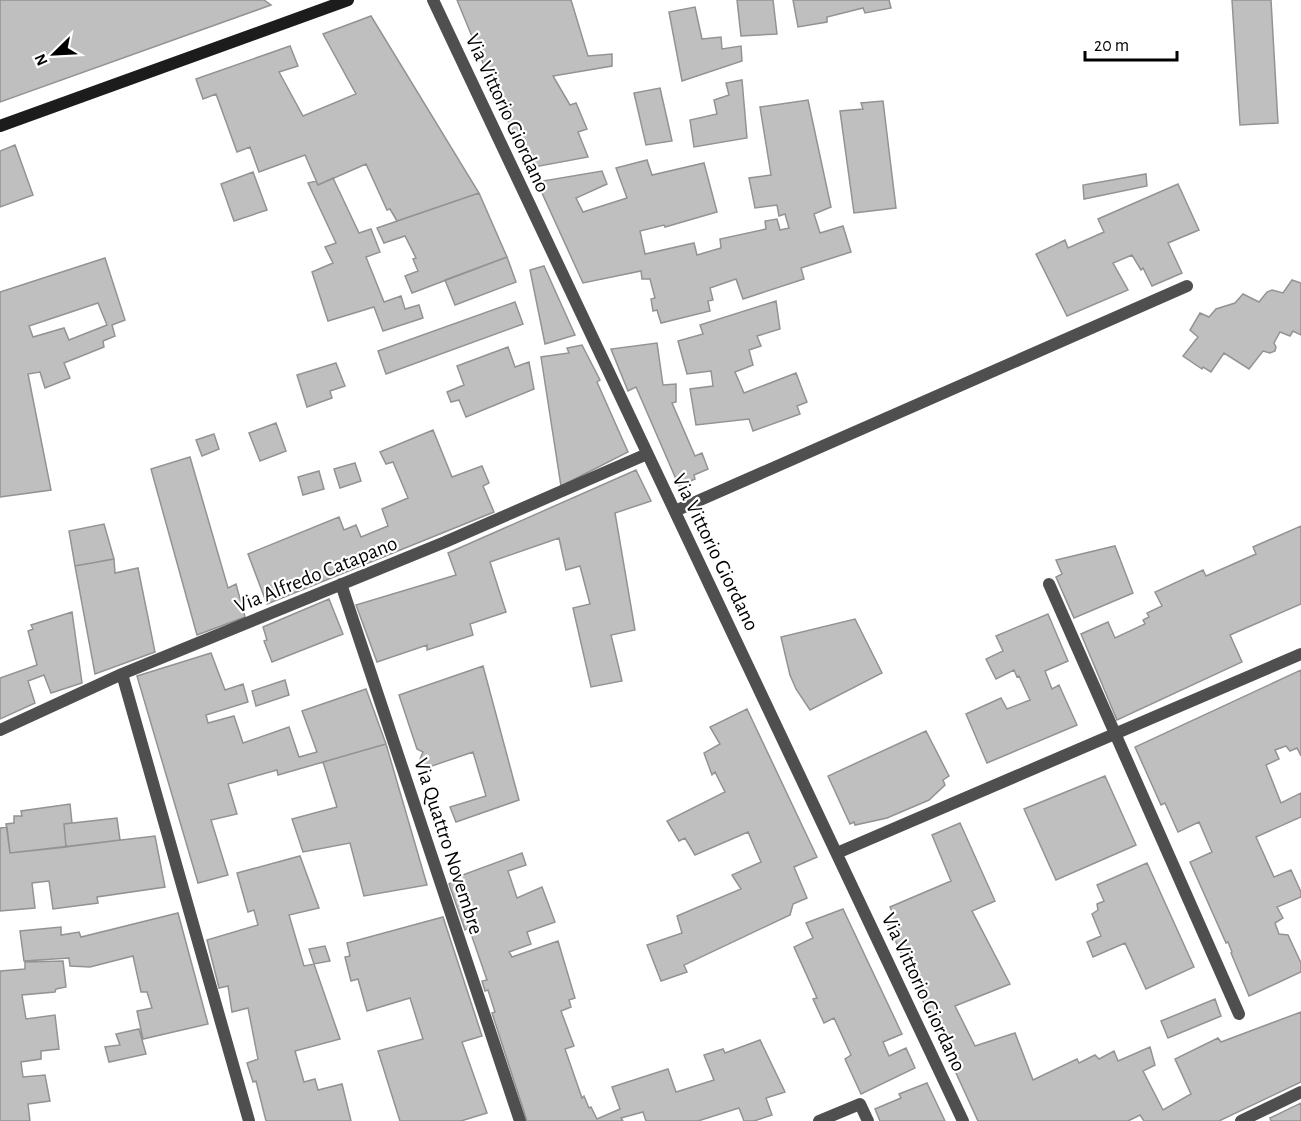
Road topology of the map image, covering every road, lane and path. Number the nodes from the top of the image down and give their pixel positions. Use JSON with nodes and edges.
{"nodes":[{"id":1,"x":348,"y":0,"type":"edge"},
{"id":2,"x":433,"y":0,"type":"edge"},
{"id":3,"x":0,"y":126,"type":"edge"},
{"id":4,"x":1187,"y":286,"type":"dead end"},
{"id":5,"x":647,"y":454,"type":"junction"},
{"id":6,"x":675,"y":511,"type":"junction"},
{"id":7,"x":341,"y":584,"type":"junction"},
{"id":8,"x":1049,"y":584,"type":"dead end"},
{"id":9,"x":1301,"y":654,"type":"edge"},
{"id":10,"x":122,"y":674,"type":"junction"},
{"id":11,"x":0,"y":730,"type":"edge"},
{"id":12,"x":1116,"y":734,"type":"junction"},
{"id":13,"x":837,"y":853,"type":"junction"},
{"id":14,"x":1239,"y":1014,"type":"dead end"},
{"id":15,"x":1301,"y":1092,"type":"edge"},
{"id":16,"x":249,"y":1121,"type":"edge"},
{"id":17,"x":520,"y":1121,"type":"edge"},
{"id":18,"x":819,"y":1121,"type":"edge"},
{"id":19,"x":868,"y":1121,"type":"edge"},
{"id":20,"x":963,"y":1121,"type":"edge"},
{"id":21,"x":1241,"y":1121,"type":"edge"}],
"edges":[{"from":1,"to":3,"type":"main road"},
{"from":2,"to":5,"type":"street","name":"Via Vittorio Giordano"},
{"from":4,"to":6,"type":"street"},
{"from":5,"to":6,"type":"street","name":"Via Vittorio Giordano"},
{"from":5,"to":7,"type":"street","name":"Via Alfredo Catapano"},
{"from":6,"to":13,"type":"street","name":"Via Vittorio Giordano"},
{"from":7,"to":10,"type":"street","name":"Via Alfredo Catapano"},
{"from":7,"to":17,"type":"street","name":"Via Quattro Novembre"},
{"from":8,"to":12,"type":"street"},
{"from":9,"to":12,"type":"street"},
{"from":10,"to":11,"type":"street","name":"Via Alfredo Catapano"},
{"from":10,"to":16,"type":"street"},
{"from":12,"to":13,"type":"street"},
{"from":12,"to":14,"type":"street"},
{"from":13,"to":20,"type":"street","name":"Via Vittorio Giordano"},
{"from":15,"to":21,"type":"street"},
{"from":18,"to":19,"type":"street"}]}
